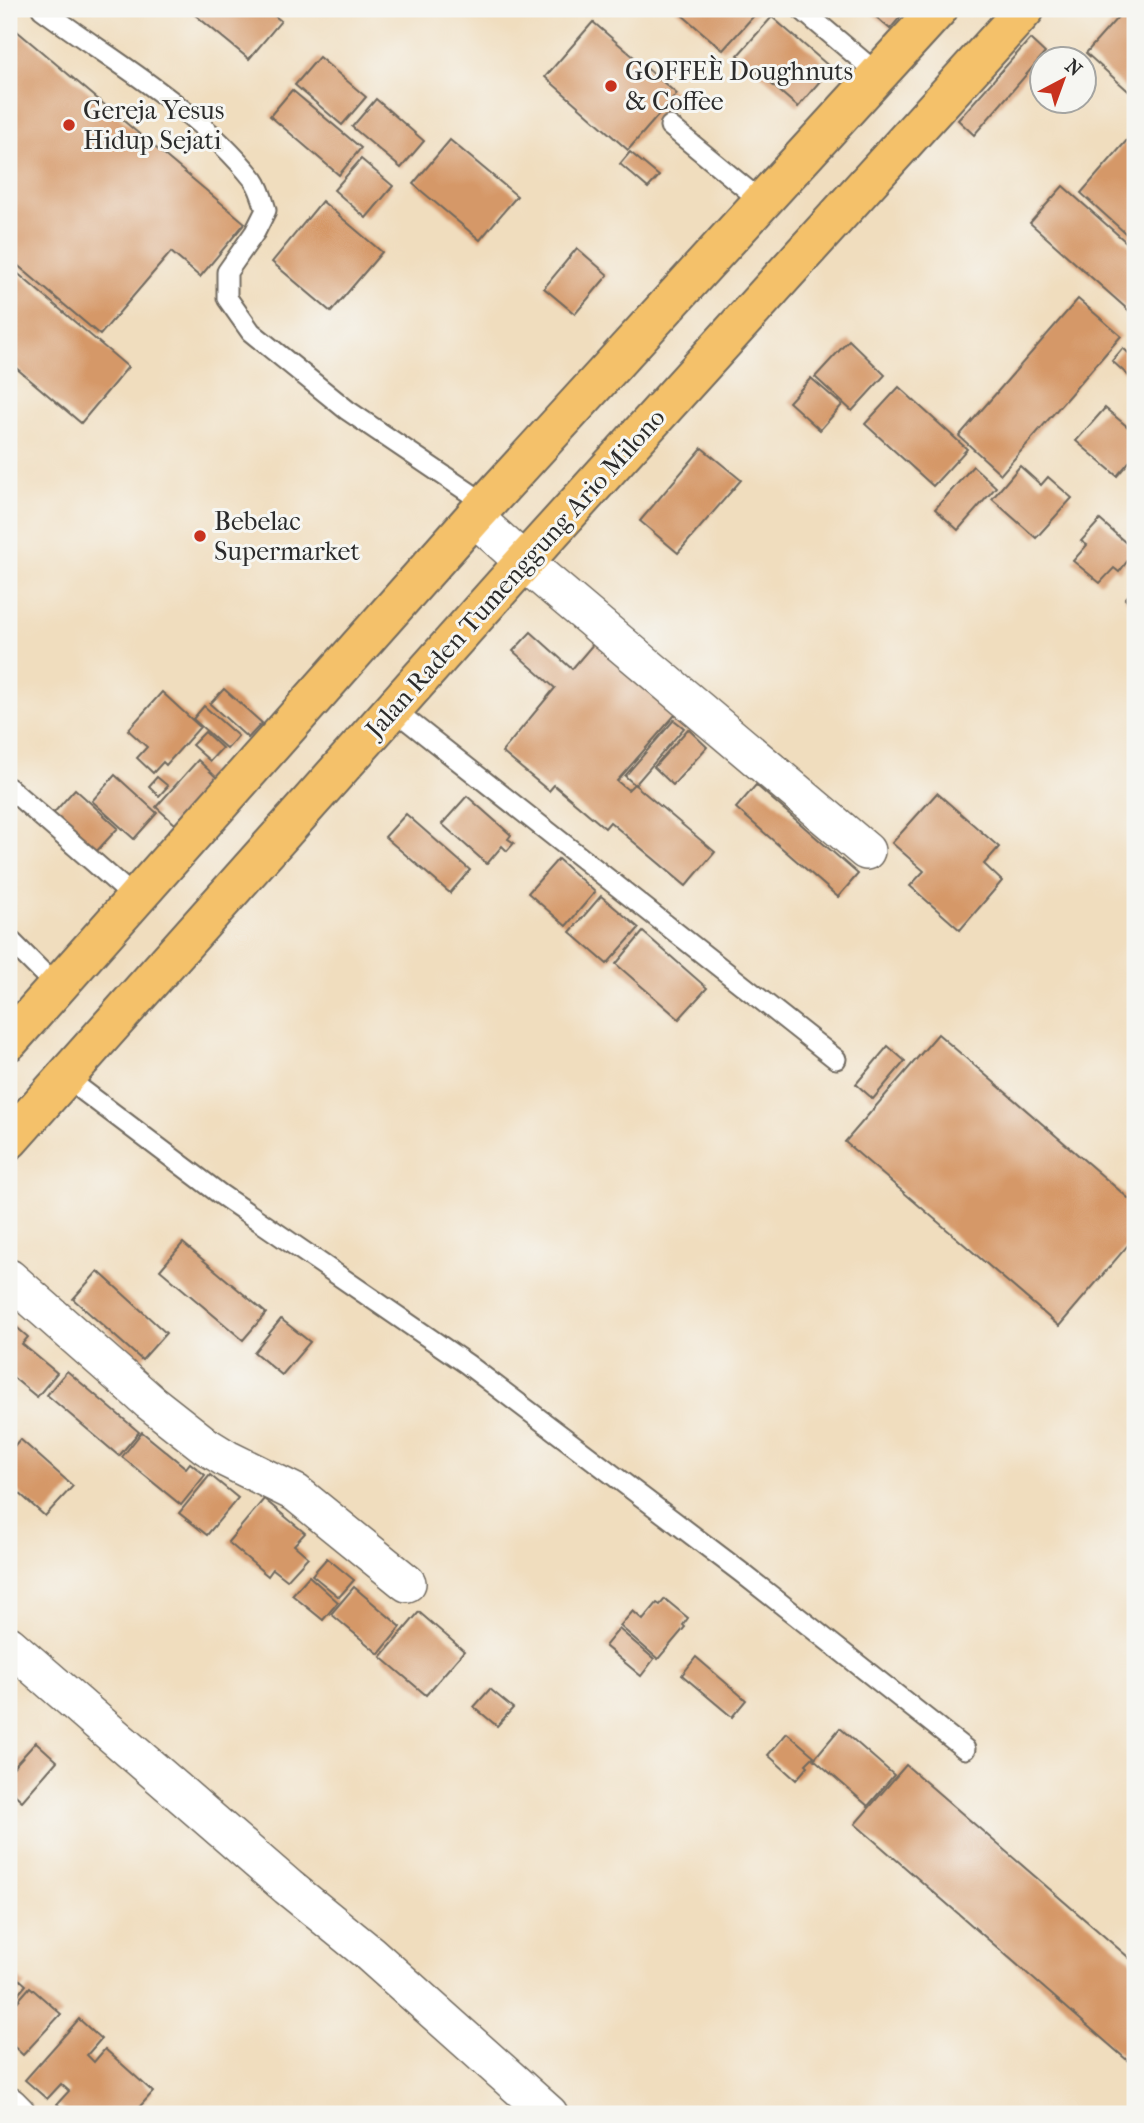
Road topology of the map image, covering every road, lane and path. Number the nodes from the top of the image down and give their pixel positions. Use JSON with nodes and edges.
{"nodes":[{"id":1,"x":42,"y":9,"type":"edge"},
{"id":2,"x":801,"y":9,"type":"edge"},
{"id":3,"x":938,"y":9,"type":"edge"},
{"id":4,"x":1025,"y":9,"type":"edge"},
{"id":5,"x":878,"y":74,"type":"junction"},
{"id":6,"x":670,"y":126,"type":"dead end"},
{"id":7,"x":761,"y":201,"type":"junction"},
{"id":8,"x":480,"y":510,"type":"junction"},
{"id":9,"x":524,"y":562,"type":"junction"},
{"id":10,"x":393,"y":709,"type":"junction"},
{"id":11,"x":9,"y":788,"type":"edge"},
{"id":12,"x":866,"y":851,"type":"dead end"},
{"id":13,"x":136,"y":899,"type":"junction"},
{"id":14,"x":9,"y":939,"type":"edge"},
{"id":15,"x":57,"y":987,"type":"junction"},
{"id":16,"x":9,"y":1041,"type":"edge"},
{"id":17,"x":836,"y":1059,"type":"dead end"},
{"id":18,"x":65,"y":1077,"type":"junction"},
{"id":19,"x":9,"y":1140,"type":"edge"},
{"id":20,"x":9,"y":1278,"type":"edge"},
{"id":21,"x":407,"y":1583,"type":"dead end"},
{"id":22,"x":9,"y":1646,"type":"edge"},
{"id":23,"x":965,"y":1749,"type":"dead end"},
{"id":24,"x":9,"y":2106,"type":"edge"},
{"id":25,"x":17,"y":2114,"type":"edge"},
{"id":26,"x":549,"y":2114,"type":"edge"}],
"edges":[{"from":1,"to":8,"type":"lane"},
{"from":2,"to":5,"type":"lane"},
{"from":3,"to":5,"type":"highway"},
{"from":4,"to":9,"type":"highway","name":"Jalan Raden Tumenggung Ario Milono"},
{"from":5,"to":7,"type":"highway"},
{"from":6,"to":7,"type":"lane"},
{"from":7,"to":8,"type":"highway"},
{"from":8,"to":9,"type":"street"},
{"from":8,"to":13,"type":"highway"},
{"from":9,"to":10,"type":"highway","name":"Jalan Raden Tumenggung Ario Milono"},
{"from":9,"to":12,"type":"street"},
{"from":10,"to":17,"type":"lane"},
{"from":10,"to":18,"type":"highway","name":"Jalan Raden Tumenggung Ario Milono"},
{"from":11,"to":13,"type":"lane"},
{"from":13,"to":15,"type":"highway"},
{"from":14,"to":15,"type":"lane"},
{"from":15,"to":16,"type":"highway"},
{"from":18,"to":19,"type":"highway","name":"Jalan Raden Tumenggung Ario Milono"},
{"from":18,"to":23,"type":"lane"},
{"from":20,"to":21,"type":"street"},
{"from":22,"to":26,"type":"street"},
{"from":24,"to":25,"type":"street"}]}
